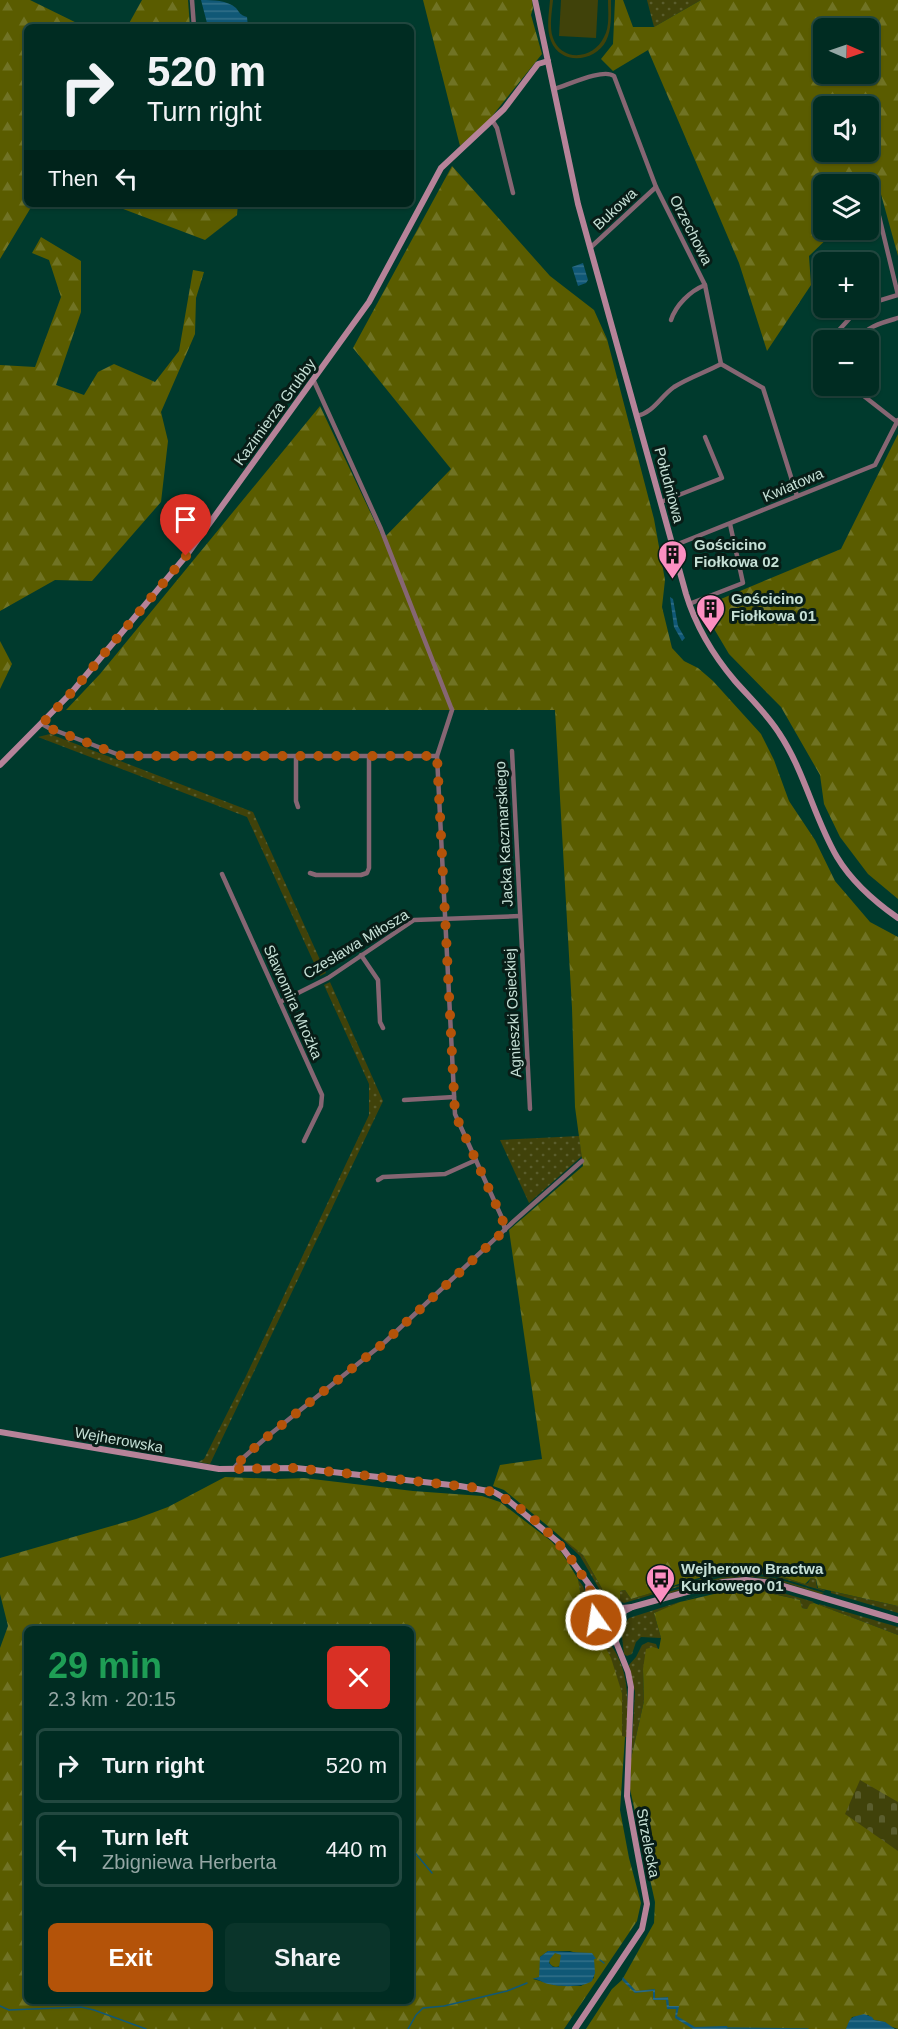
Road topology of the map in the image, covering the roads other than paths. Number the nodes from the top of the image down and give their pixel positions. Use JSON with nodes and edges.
{"nodes":[{"id":1,"x":192,"y":0,"type":"edge"},
{"id":2,"x":535,"y":0,"type":"edge"},
{"id":3,"x":194,"y":24,"type":"edge"},
{"id":4,"x":548,"y":61,"type":"junction"},
{"id":5,"x":554,"y":89,"type":"junction"},
{"id":6,"x":492,"y":120,"type":"junction"},
{"id":7,"x":656,"y":187,"type":"junction"},
{"id":8,"x":513,"y":194,"type":"dead end"},
{"id":9,"x":879,"y":216,"type":"dead end"},
{"id":10,"x":590,"y":249,"type":"junction"},
{"id":11,"x":705,"y":285,"type":"junction"},
{"id":12,"x":898,"y":295,"type":"edge"},
{"id":13,"x":879,"y":301,"type":"edge"},
{"id":14,"x":850,"y":318,"type":"edge"},
{"id":15,"x":898,"y":318,"type":"edge"},
{"id":16,"x":671,"y":320,"type":"dead end"},
{"id":17,"x":839,"y":330,"type":"edge"},
{"id":18,"x":866,"y":330,"type":"edge"},
{"id":19,"x":722,"y":364,"type":"junction"},
{"id":20,"x":313,"y":379,"type":"junction"},
{"id":21,"x":864,"y":396,"type":"edge"},
{"id":22,"x":637,"y":416,"type":"junction"},
{"id":23,"x":897,"y":421,"type":"edge"},
{"id":24,"x":705,"y":437,"type":"dead end"},
{"id":25,"x":797,"y":496,"type":"junction"},
{"id":26,"x":661,"y":502,"type":"junction"},
{"id":27,"x":730,"y":524,"type":"junction"},
{"id":28,"x":673,"y":546,"type":"junction"},
{"id":29,"x":689,"y":603,"type":"junction"},
{"id":30,"x":42,"y":724,"type":"junction"},
{"id":31,"x":512,"y":751,"type":"dead end"},
{"id":32,"x":296,"y":756,"type":"junction"},
{"id":33,"x":369,"y":756,"type":"junction"},
{"id":34,"x":437,"y":756,"type":"junction"},
{"id":35,"x":0,"y":765,"type":"edge"},
{"id":36,"x":298,"y":807,"type":"dead end"},
{"id":37,"x":310,"y":873,"type":"dead end"},
{"id":38,"x":222,"y":874,"type":"dead end"},
{"id":39,"x":520,"y":916,"type":"junction"},
{"id":40,"x":898,"y":918,"type":"edge"},
{"id":41,"x":445,"y":919,"type":"junction"},
{"id":42,"x":361,"y":955,"type":"junction"},
{"id":43,"x":280,"y":1002,"type":"junction"},
{"id":44,"x":383,"y":1028,"type":"dead end"},
{"id":45,"x":454,"y":1097,"type":"junction"},
{"id":46,"x":404,"y":1100,"type":"dead end"},
{"id":47,"x":530,"y":1109,"type":"dead end"},
{"id":48,"x":304,"y":1141,"type":"dead end"},
{"id":49,"x":476,"y":1160,"type":"junction"},
{"id":50,"x":582,"y":1161,"type":"dead end"},
{"id":51,"x":378,"y":1179,"type":"dead end"},
{"id":52,"x":505,"y":1230,"type":"junction"},
{"id":53,"x":0,"y":1432,"type":"edge"},
{"id":54,"x":233,"y":1469,"type":"junction"},
{"id":55,"x":600,"y":1607,"type":"junction"},
{"id":56,"x":612,"y":1618,"type":"junction"},
{"id":57,"x":898,"y":1620,"type":"edge"},
{"id":58,"x":575,"y":2029,"type":"edge"}],
"edges":[{"from":1,"to":3,"type":"street"},
{"from":2,"to":4,"type":"street","name":"Południowa"},
{"from":4,"to":5,"type":"street","name":"Południowa"},
{"from":4,"to":6,"type":"street","name":"Kazimierza Grubby"},
{"from":5,"to":7,"type":"street","name":"Orzechowa"},
{"from":5,"to":10,"type":"street","name":"Południowa"},
{"from":6,"to":8,"type":"street"},
{"from":6,"to":20,"type":"street","name":"Kazimierza Grubby"},
{"from":7,"to":10,"type":"street","name":"Bukowa"},
{"from":7,"to":11,"type":"street","name":"Orzechowa"},
{"from":9,"to":12,"type":"street"},
{"from":10,"to":22,"type":"street","name":"Południowa"},
{"from":11,"to":16,"type":"street"},
{"from":11,"to":19,"type":"street","name":"Orzechowa"},
{"from":12,"to":13,"type":"street"},
{"from":14,"to":17,"type":"street"},
{"from":15,"to":18,"type":"street"},
{"from":19,"to":22,"type":"street"},
{"from":19,"to":25,"type":"street"},
{"from":20,"to":30,"type":"street","name":"Kazimierza Grubby"},
{"from":20,"to":34,"type":"street"},
{"from":21,"to":23,"type":"street"},
{"from":22,"to":26,"type":"street","name":"Południowa"},
{"from":23,"to":25,"type":"street","name":"Kwiatowa"},
{"from":24,"to":26,"type":"street"},
{"from":25,"to":27,"type":"street","name":"Kwiatowa"},
{"from":26,"to":28,"type":"street","name":"Południowa"},
{"from":27,"to":28,"type":"street","name":"Kwiatowa"},
{"from":27,"to":29,"type":"street"},
{"from":28,"to":29,"type":"street","name":"Południowa"},
{"from":29,"to":40,"type":"street","name":"Południowa"},
{"from":30,"to":32,"type":"street"},
{"from":30,"to":35,"type":"street","name":"Kazimierza Grubby"},
{"from":31,"to":39,"type":"street","name":"Jacka Kaczmarskiego"},
{"from":32,"to":33,"type":"street"},
{"from":32,"to":36,"type":"street"},
{"from":33,"to":34,"type":"street"},
{"from":33,"to":37,"type":"street"},
{"from":34,"to":41,"type":"street"},
{"from":38,"to":43,"type":"street","name":"Sławomira Mrożka"},
{"from":39,"to":41,"type":"street","name":"Czesława Miłosza"},
{"from":39,"to":47,"type":"street","name":"Agnieszki Osieckiej"},
{"from":41,"to":42,"type":"street","name":"Czesława Miłosza"},
{"from":41,"to":45,"type":"street"},
{"from":42,"to":43,"type":"street","name":"Czesława Miłosza"},
{"from":42,"to":44,"type":"street"},
{"from":43,"to":48,"type":"street","name":"Sławomira Mrożka"},
{"from":45,"to":46,"type":"street"},
{"from":45,"to":49,"type":"street"},
{"from":49,"to":51,"type":"street"},
{"from":49,"to":52,"type":"street"},
{"from":50,"to":52,"type":"street"},
{"from":52,"to":54,"type":"street"},
{"from":53,"to":54,"type":"street","name":"Wejherowska"},
{"from":54,"to":55,"type":"street"},
{"from":55,"to":56,"type":"street"},
{"from":55,"to":56,"type":"street","name":"Strzelecka"},
{"from":56,"to":57,"type":"street"},
{"from":56,"to":58,"type":"street","name":"Strzelecka"}]}
